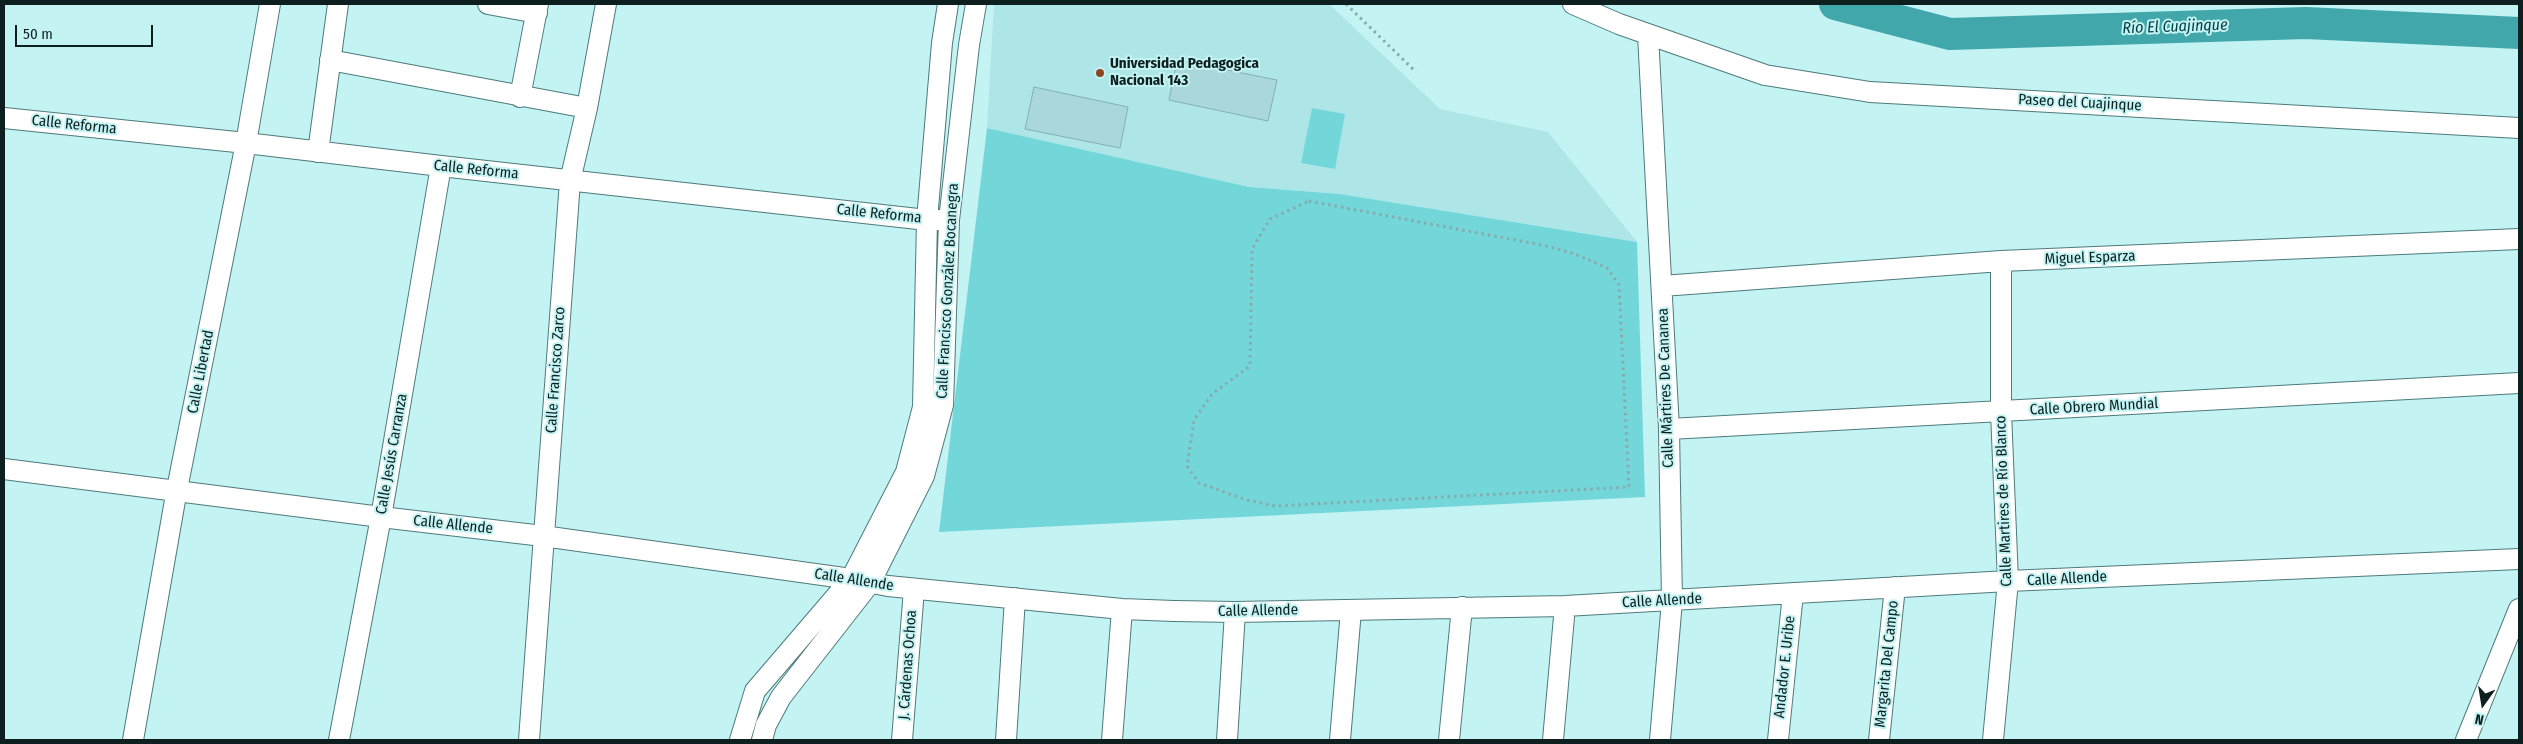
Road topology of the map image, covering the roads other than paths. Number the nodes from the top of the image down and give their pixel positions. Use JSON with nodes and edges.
{"nodes":[{"id":1,"x":270,"y":4,"type":"edge"},
{"id":2,"x":338,"y":4,"type":"edge"},
{"id":3,"x":488,"y":4,"type":"edge"},
{"id":4,"x":606,"y":4,"type":"edge"},
{"id":5,"x":948,"y":4,"type":"edge"},
{"id":6,"x":976,"y":4,"type":"edge"},
{"id":7,"x":1573,"y":4,"type":"edge"},
{"id":8,"x":538,"y":8,"type":"edge"},
{"id":9,"x":1648,"y":35,"type":"junction"},
{"id":10,"x":942,"y":43,"type":"junction"},
{"id":11,"x":969,"y":45,"type":"junction"},
{"id":12,"x":330,"y":60,"type":"junction"},
{"id":13,"x":520,"y":97,"type":"junction"},
{"id":14,"x":587,"y":108,"type":"junction"},
{"id":15,"x":4,"y":118,"type":"edge"},
{"id":16,"x":2519,"y":128,"type":"edge"},
{"id":17,"x":246,"y":143,"type":"junction"},
{"id":18,"x":318,"y":152,"type":"junction"},
{"id":19,"x":441,"y":166,"type":"junction"},
{"id":20,"x":570,"y":181,"type":"junction"},
{"id":21,"x":927,"y":220,"type":"junction"},
{"id":22,"x":949,"y":220,"type":"junction"},
{"id":23,"x":2519,"y":239,"type":"edge"},
{"id":24,"x":2001,"y":261,"type":"junction"},
{"id":25,"x":1662,"y":286,"type":"junction"},
{"id":26,"x":2519,"y":383,"type":"edge"},
{"id":27,"x":2001,"y":412,"type":"junction"},
{"id":28,"x":1669,"y":429,"type":"junction"},
{"id":29,"x":4,"y":468,"type":"edge"},
{"id":30,"x":177,"y":489,"type":"junction"},
{"id":31,"x":381,"y":517,"type":"junction"},
{"id":32,"x":543,"y":536,"type":"junction"},
{"id":33,"x":2519,"y":559,"type":"edge"},
{"id":34,"x":860,"y":581,"type":"junction"},
{"id":35,"x":2008,"y":581,"type":"junction"},
{"id":36,"x":1895,"y":587,"type":"junction"},
{"id":37,"x":914,"y":589,"type":"junction"},
{"id":38,"x":1793,"y":593,"type":"junction"},
{"id":39,"x":1015,"y":598,"type":"junction"},
{"id":40,"x":1672,"y":601,"type":"junction"},
{"id":41,"x":1565,"y":606,"type":"junction"},
{"id":42,"x":1462,"y":607,"type":"junction"},
{"id":43,"x":1122,"y":609,"type":"junction"},
{"id":44,"x":2519,"y":609,"type":"edge"},
{"id":45,"x":1350,"y":610,"type":"junction"},
{"id":46,"x":1235,"y":612,"type":"junction"},
{"id":47,"x":133,"y":740,"type":"edge"},
{"id":48,"x":339,"y":740,"type":"edge"},
{"id":49,"x":529,"y":740,"type":"edge"},
{"id":50,"x":740,"y":740,"type":"edge"},
{"id":51,"x":762,"y":740,"type":"edge"},
{"id":52,"x":902,"y":740,"type":"edge"},
{"id":53,"x":1006,"y":740,"type":"edge"},
{"id":54,"x":1112,"y":740,"type":"edge"},
{"id":55,"x":1227,"y":740,"type":"edge"},
{"id":56,"x":1340,"y":740,"type":"edge"},
{"id":57,"x":1449,"y":740,"type":"edge"},
{"id":58,"x":1552,"y":740,"type":"edge"},
{"id":59,"x":1660,"y":740,"type":"edge"},
{"id":60,"x":1778,"y":740,"type":"edge"},
{"id":61,"x":1879,"y":740,"type":"edge"},
{"id":62,"x":1994,"y":740,"type":"edge"},
{"id":63,"x":2466,"y":740,"type":"edge"}],
"edges":[{"from":1,"to":17,"type":"street","name":"Calle Libertad"},
{"from":2,"to":12,"type":"street"},
{"from":3,"to":8,"type":"street"},
{"from":4,"to":14,"type":"street","name":"Calle Francisco Zarco"},
{"from":5,"to":10,"type":"street","name":"Calle Francisco González Bocanegra"},
{"from":6,"to":11,"type":"street","name":"Calle Francisco González Bocanegra"},
{"from":7,"to":9,"type":"street","name":"Paseo del Cuajinque"},
{"from":8,"to":13,"type":"street"},
{"from":9,"to":16,"type":"street","name":"Paseo del Cuajinque"},
{"from":9,"to":25,"type":"street","name":"Calle Mártires De Cananea"},
{"from":10,"to":11,"type":"street"},
{"from":10,"to":21,"type":"street","name":"Calle Francisco González Bocanegra"},
{"from":11,"to":22,"type":"street","name":"Calle Francisco González Bocanegra"},
{"from":12,"to":13,"type":"street"},
{"from":12,"to":18,"type":"street"},
{"from":13,"to":14,"type":"street"},
{"from":14,"to":20,"type":"street","name":"Calle Francisco Zarco"},
{"from":15,"to":17,"type":"street","name":"Calle Reforma"},
{"from":17,"to":18,"type":"street","name":"Calle Reforma"},
{"from":17,"to":30,"type":"street","name":"Calle Libertad"},
{"from":18,"to":19,"type":"street","name":"Calle Reforma"},
{"from":19,"to":20,"type":"street","name":"Calle Reforma"},
{"from":19,"to":31,"type":"street","name":"Calle Jesús Carranza"},
{"from":20,"to":21,"type":"street","name":"Calle Reforma"},
{"from":20,"to":32,"type":"street","name":"Calle Francisco Zarco"},
{"from":21,"to":22,"type":"street","name":"Calle Reforma"},
{"from":21,"to":34,"type":"street","name":"Calle Francisco González Bocanegra"},
{"from":22,"to":34,"type":"street","name":"Calle Francisco González Bocanegra"},
{"from":23,"to":24,"type":"street","name":"Miguel Esparza"},
{"from":24,"to":25,"type":"street","name":"Miguel Esparza"},
{"from":24,"to":27,"type":"street","name":"Calle Martires de Río Blanco"},
{"from":25,"to":28,"type":"street","name":"Calle Mártires De Cananea"},
{"from":26,"to":27,"type":"street","name":"Calle Obrero Mundial"},
{"from":27,"to":28,"type":"street","name":"Calle Obrero Mundial"},
{"from":27,"to":35,"type":"street","name":"Calle Martires de Río Blanco"},
{"from":28,"to":40,"type":"street","name":"Calle Mártires De Cananea"},
{"from":29,"to":30,"type":"street","name":"Calle Allende"},
{"from":30,"to":31,"type":"street","name":"Calle Allende"},
{"from":30,"to":47,"type":"street","name":"Calle Libertad"},
{"from":31,"to":32,"type":"street","name":"Calle Allende"},
{"from":31,"to":48,"type":"street","name":"Calle Jesús Carranza"},
{"from":32,"to":34,"type":"street","name":"Calle Allende"},
{"from":32,"to":49,"type":"street","name":"Calle Francisco Zarco"},
{"from":33,"to":35,"type":"street","name":"Calle Allende"},
{"from":34,"to":37,"type":"street","name":"Calle Allende"},
{"from":34,"to":50,"type":"street","name":"Calle Francisco González Bocanegra"},
{"from":34,"to":51,"type":"street","name":"Calle Francisco González Bocanegra"},
{"from":35,"to":36,"type":"street","name":"Calle Allende"},
{"from":35,"to":62,"type":"street","name":"Calle Martires de Río Blanco"},
{"from":36,"to":38,"type":"street","name":"Calle Allende"},
{"from":36,"to":61,"type":"street","name":"Margarita Del Campo"},
{"from":37,"to":39,"type":"street","name":"Calle Allende"},
{"from":37,"to":52,"type":"street","name":"J. Cárdenas Ochoa"},
{"from":38,"to":40,"type":"street","name":"Calle Allende"},
{"from":38,"to":60,"type":"street","name":"Andador E. Uribe"},
{"from":39,"to":43,"type":"street","name":"Calle Allende"},
{"from":39,"to":53,"type":"street"},
{"from":40,"to":41,"type":"street","name":"Calle Allende"},
{"from":40,"to":59,"type":"street","name":"Calle Mártires De Cananea"},
{"from":41,"to":42,"type":"street","name":"Calle Allende"},
{"from":41,"to":58,"type":"street"},
{"from":42,"to":45,"type":"street","name":"Calle Allende"},
{"from":42,"to":57,"type":"street"},
{"from":43,"to":46,"type":"street","name":"Calle Allende"},
{"from":43,"to":54,"type":"street"},
{"from":44,"to":63,"type":"street"},
{"from":45,"to":46,"type":"street","name":"Calle Allende"},
{"from":45,"to":56,"type":"street"},
{"from":46,"to":55,"type":"street"}]}
